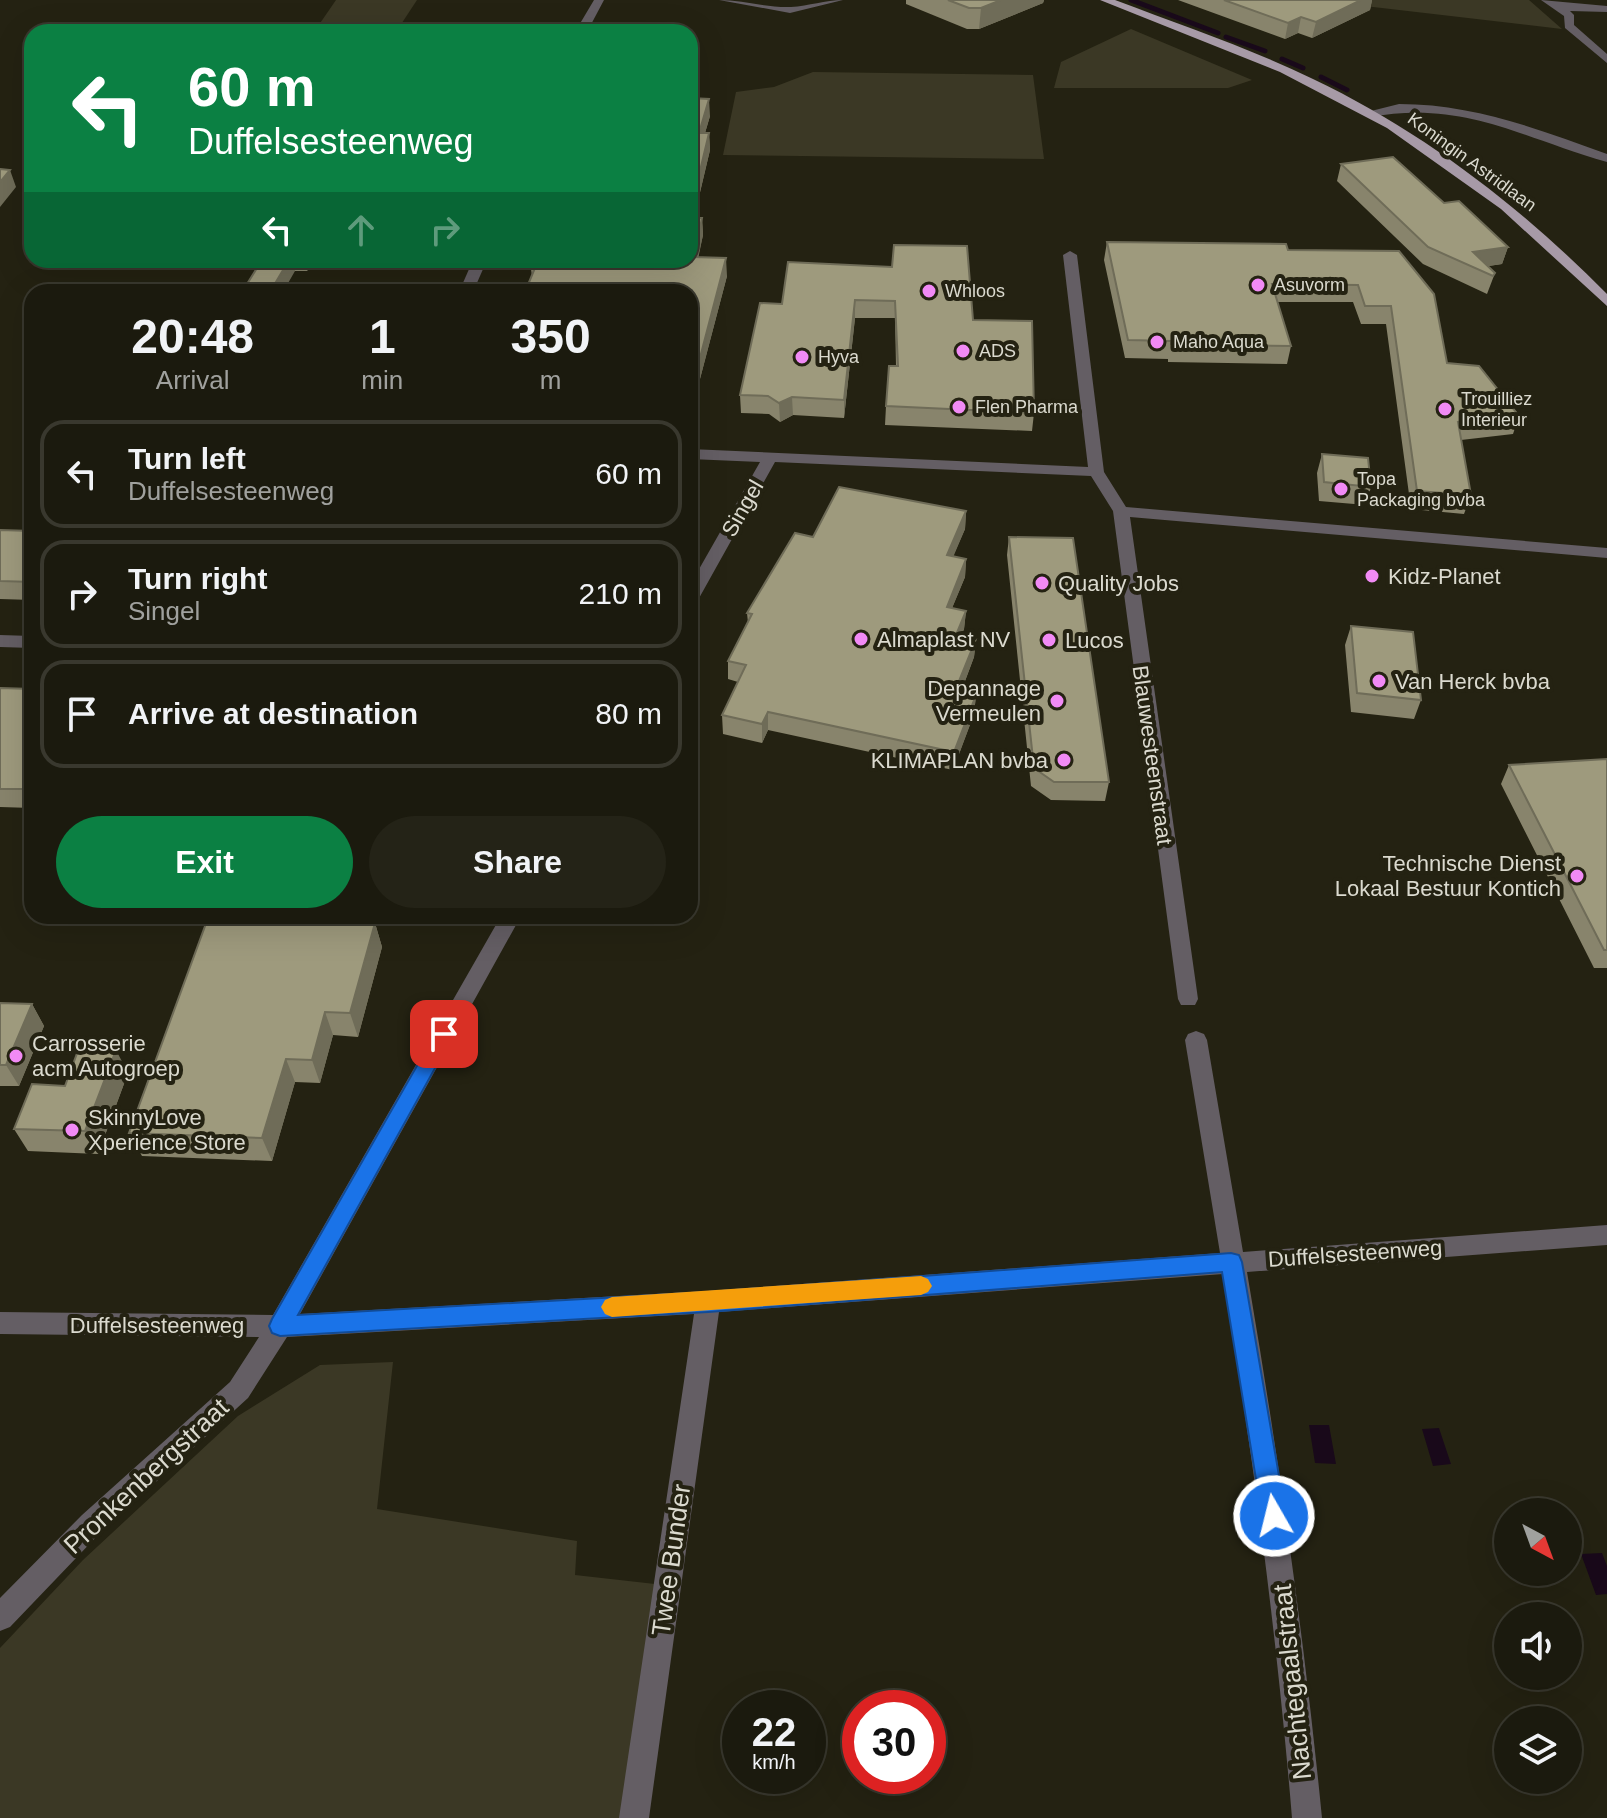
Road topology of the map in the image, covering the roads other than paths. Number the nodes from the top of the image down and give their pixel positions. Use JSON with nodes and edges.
{"nodes":[{"id":1,"x":599,"y":0,"type":"edge"},
{"id":2,"x":724,"y":0,"type":"edge"},
{"id":3,"x":838,"y":0,"type":"edge"},
{"id":4,"x":1105,"y":0,"type":"edge"},
{"id":5,"x":1546,"y":0,"type":"edge"},
{"id":6,"x":1560,"y":7,"type":"junction"},
{"id":7,"x":1607,"y":9,"type":"edge"},
{"id":8,"x":586,"y":24,"type":"edge"},
{"id":9,"x":1607,"y":60,"type":"edge"},
{"id":10,"x":1369,"y":113,"type":"junction"},
{"id":11,"x":1471,"y":115,"type":"junction"},
{"id":12,"x":1382,"y":121,"type":"junction"},
{"id":13,"x":1607,"y":158,"type":"edge"},
{"id":14,"x":1070,"y":255,"type":"dead end"},
{"id":15,"x":1607,"y":302,"type":"edge"},
{"id":16,"x":698,"y":454,"type":"edge"},
{"id":17,"x":770,"y":458,"type":"junction"},
{"id":18,"x":1096,"y":472,"type":"junction"},
{"id":19,"x":1121,"y":511,"type":"junction"},
{"id":20,"x":1607,"y":553,"type":"edge"},
{"id":21,"x":698,"y":586,"type":"edge"},
{"id":22,"x":0,"y":641,"type":"edge"},
{"id":23,"x":24,"y":642,"type":"edge"},
{"id":24,"x":506,"y":924,"type":"edge"},
{"id":25,"x":1188,"y":999,"type":"dead end"},
{"id":26,"x":1196,"y":1040,"type":"dead end"},
{"id":27,"x":1607,"y":1235,"type":"edge"},
{"id":28,"x":1231,"y":1262,"type":"junction"},
{"id":29,"x":708,"y":1302,"type":"junction"},
{"id":30,"x":0,"y":1323,"type":"edge"},
{"id":31,"x":280,"y":1326,"type":"junction"},
{"id":32,"x":0,"y":1617,"type":"edge"},
{"id":33,"x":634,"y":1818,"type":"edge"},
{"id":34,"x":1307,"y":1818,"type":"edge"}],
"edges":[{"from":1,"to":8,"type":"street"},
{"from":2,"to":3,"type":"street"},
{"from":4,"to":10,"type":"main road","name":"Koningin Astridlaan"},
{"from":5,"to":6,"type":"street"},
{"from":6,"to":7,"type":"street"},
{"from":6,"to":9,"type":"street"},
{"from":10,"to":11,"type":"street"},
{"from":10,"to":12,"type":"main road","name":"Koningin Astridlaan"},
{"from":11,"to":12,"type":"street"},
{"from":11,"to":13,"type":"street"},
{"from":12,"to":15,"type":"main road","name":"Koningin Astridlaan"},
{"from":14,"to":18,"type":"street","name":"Blauwesteenstraat"},
{"from":16,"to":17,"type":"street"},
{"from":17,"to":18,"type":"street"},
{"from":17,"to":21,"type":"street","name":"Singel"},
{"from":18,"to":19,"type":"street","name":"Blauwesteenstraat"},
{"from":19,"to":20,"type":"street"},
{"from":19,"to":25,"type":"street","name":"Blauwesteenstraat"},
{"from":22,"to":23,"type":"street"},
{"from":24,"to":31,"type":"street"},
{"from":26,"to":28,"type":"street"},
{"from":27,"to":28,"type":"street","name":"Duffelsesteenweg"},
{"from":28,"to":29,"type":"street","name":"Duffelsesteenweg"},
{"from":28,"to":34,"type":"street","name":"Nachtegaalstraat"},
{"from":29,"to":31,"type":"street","name":"Duffelsesteenweg"},
{"from":29,"to":33,"type":"street","name":"Twee Bunder"},
{"from":30,"to":31,"type":"street","name":"Duffelsesteenweg"},
{"from":31,"to":32,"type":"street","name":"Pronkenbergstraat"}]}
